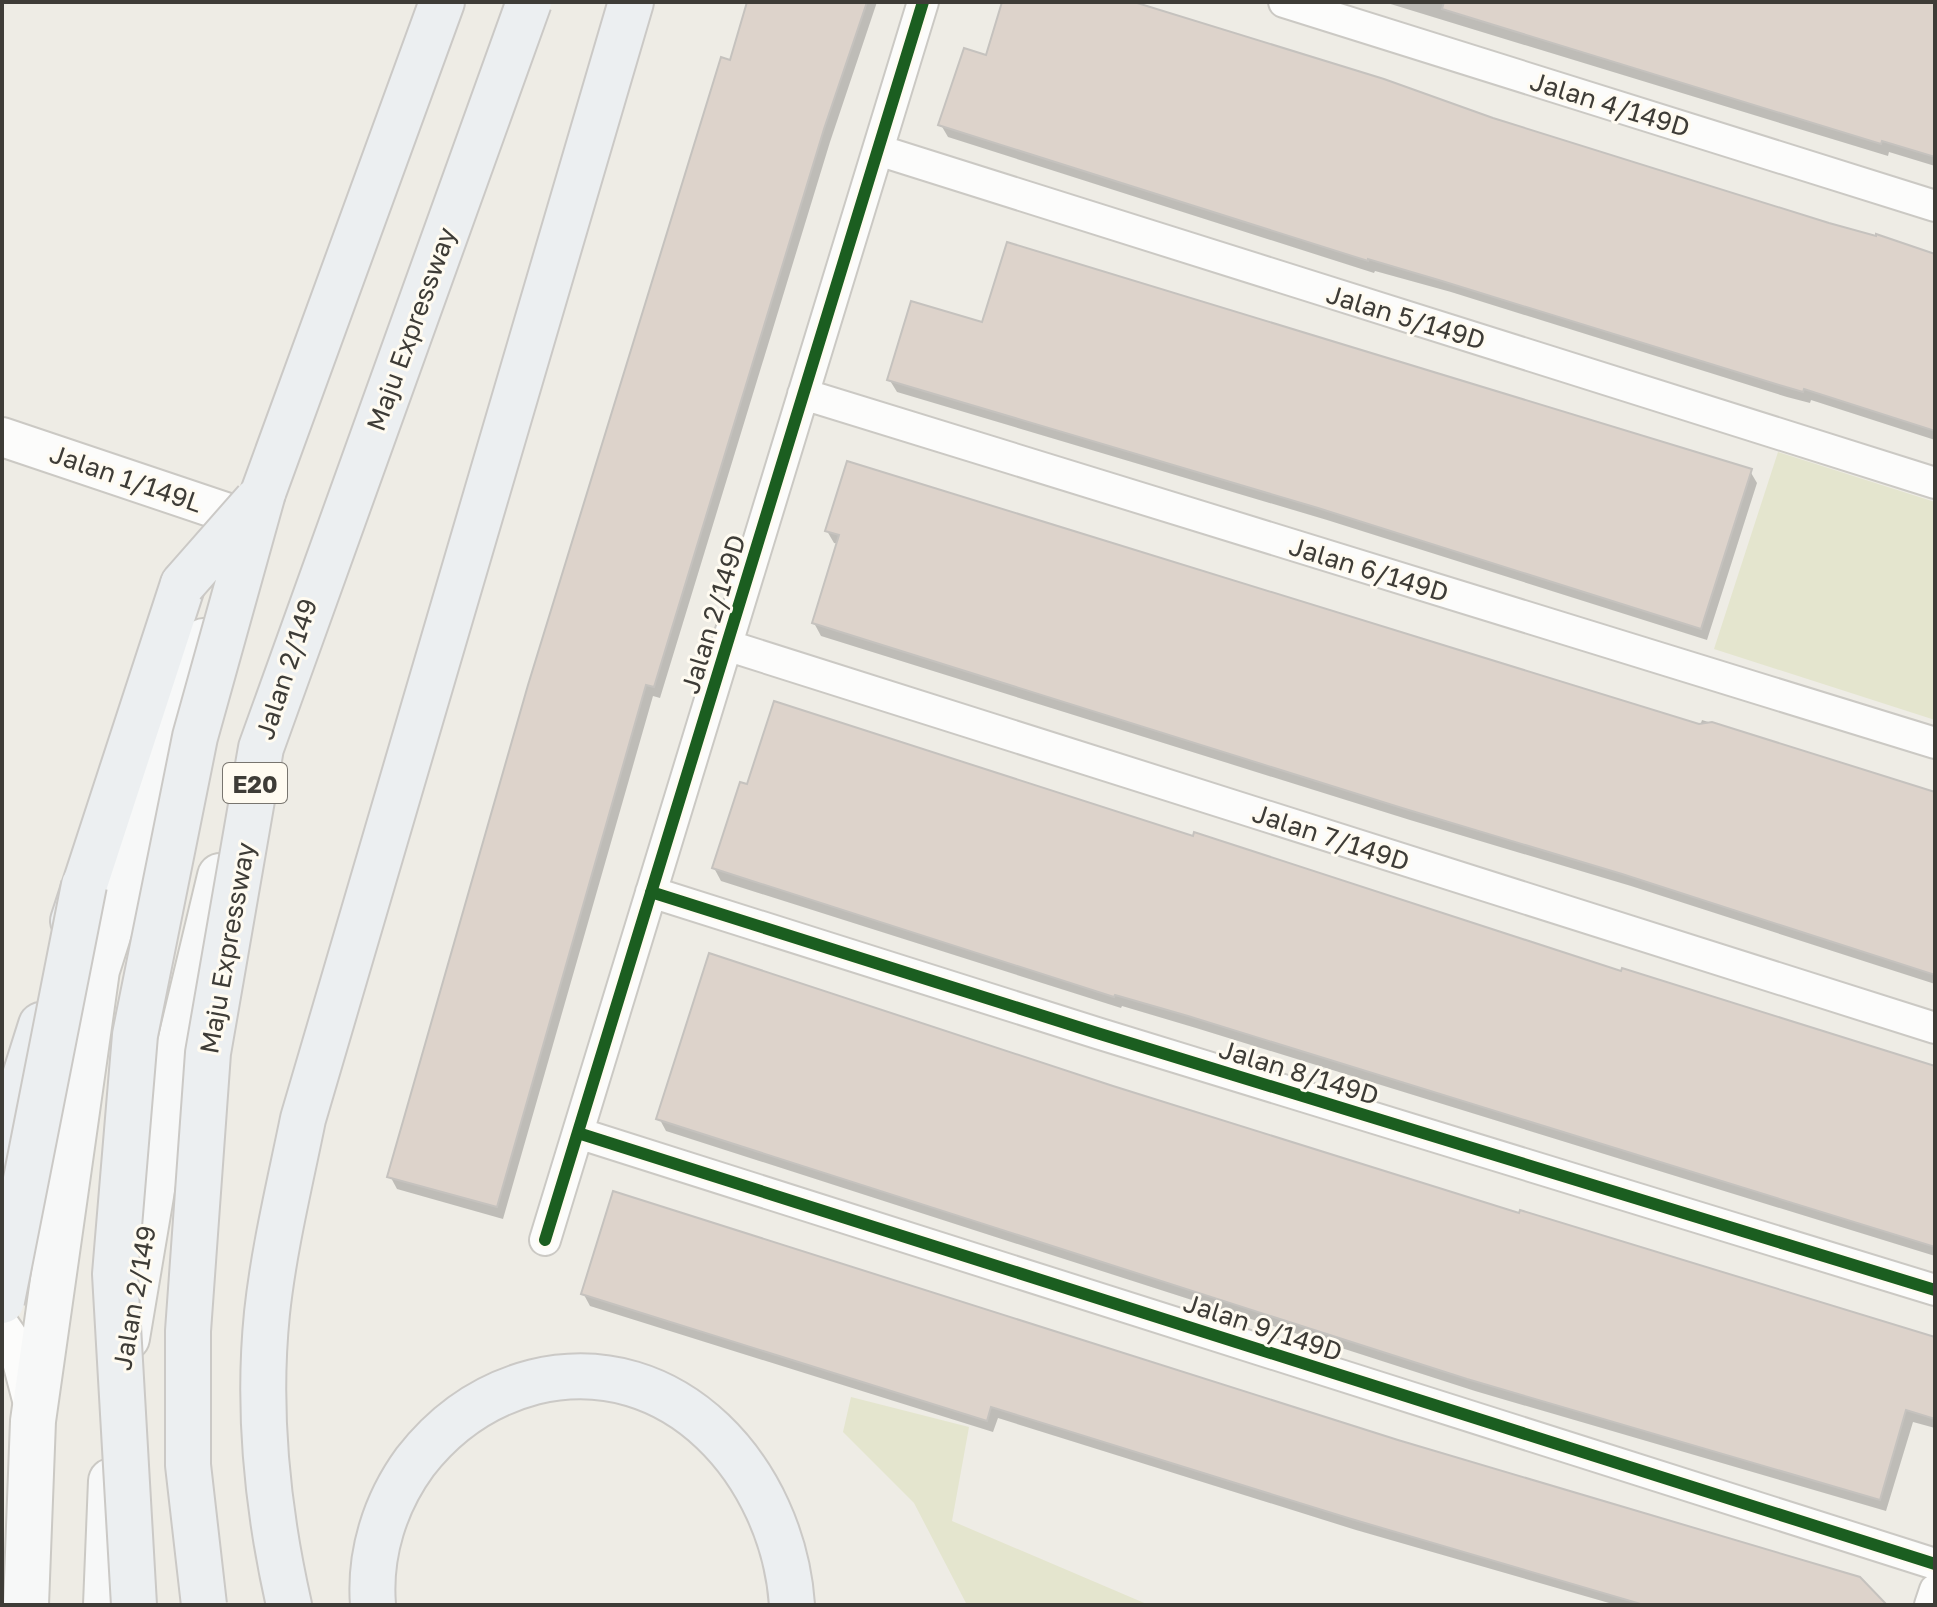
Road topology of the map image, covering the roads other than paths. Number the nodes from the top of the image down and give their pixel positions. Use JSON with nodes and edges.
{"nodes":[{"id":1,"x":427,"y":2,"type":"edge"},
{"id":2,"x":442,"y":2,"type":"edge"},
{"id":3,"x":529,"y":2,"type":"edge"},
{"id":4,"x":549,"y":2,"type":"edge"},
{"id":5,"x":631,"y":2,"type":"edge"},
{"id":6,"x":923,"y":2,"type":"edge"},
{"id":7,"x":1284,"y":2,"type":"edge"},
{"id":8,"x":878,"y":150,"type":"junction"},
{"id":9,"x":1935,"y":206,"type":"edge"},
{"id":10,"x":803,"y":394,"type":"junction"},
{"id":11,"x":2,"y":437,"type":"edge"},
{"id":12,"x":1935,"y":483,"type":"edge"},
{"id":13,"x":256,"y":506,"type":"junction"},
{"id":14,"x":726,"y":645,"type":"junction"},
{"id":15,"x":1935,"y":743,"type":"edge"},
{"id":16,"x":84,"y":885,"type":"junction"},
{"id":17,"x":651,"y":892,"type":"junction"},
{"id":18,"x":1935,"y":1028,"type":"edge"},
{"id":19,"x":76,"y":1112,"type":"junction"},
{"id":20,"x":578,"y":1133,"type":"junction"},
{"id":21,"x":2,"y":1149,"type":"edge"},
{"id":22,"x":2,"y":1165,"type":"edge"},
{"id":23,"x":545,"y":1240,"type":"dead end"},
{"id":24,"x":1935,"y":1290,"type":"edge"},
{"id":25,"x":2,"y":1301,"type":"edge"},
{"id":26,"x":2,"y":1322,"type":"edge"},
{"id":27,"x":33,"y":1421,"type":"junction"},
{"id":28,"x":1935,"y":1564,"type":"edge"},
{"id":29,"x":1935,"y":1590,"type":"edge"},
{"id":30,"x":26,"y":1605,"type":"edge"},
{"id":31,"x":106,"y":1605,"type":"edge"},
{"id":32,"x":134,"y":1605,"type":"edge"},
{"id":33,"x":204,"y":1605,"type":"edge"},
{"id":34,"x":289,"y":1605,"type":"edge"},
{"id":35,"x":373,"y":1605,"type":"edge"},
{"id":36,"x":792,"y":1605,"type":"edge"},
{"id":37,"x":1930,"y":1605,"type":"edge"}],
"edges":[{"from":1,"to":13,"type":"main road"},
{"from":2,"to":13,"type":"highway","number":"E20"},
{"from":3,"to":33,"type":"highway","name":"Maju Expressway","number":"E20","bridge":true},
{"from":4,"to":31,"type":"main road","name":"Jalan 2/149"},
{"from":5,"to":34,"type":"highway"},
{"from":6,"to":8,"type":"street","name":"Jalan 2/149D"},
{"from":7,"to":9,"type":"street","name":"Jalan 4/149D"},
{"from":8,"to":10,"type":"street","name":"Jalan 2/149D"},
{"from":8,"to":12,"type":"street","name":"Jalan 5/149D"},
{"from":10,"to":14,"type":"street","name":"Jalan 2/149D"},
{"from":10,"to":15,"type":"street","name":"Jalan 6/149D"},
{"from":11,"to":13,"type":"street","name":"Jalan 1/149L"},
{"from":13,"to":16,"type":"highway","bridge":true},
{"from":13,"to":19,"type":"main road"},
{"from":13,"to":32,"type":"highway","number":"E20","bridge":true},
{"from":14,"to":17,"type":"street","name":"Jalan 2/149D"},
{"from":14,"to":18,"type":"street","name":"Jalan 7/149D"},
{"from":16,"to":21,"type":"highway","bridge":true},
{"from":16,"to":25,"type":"highway","bridge":true},
{"from":17,"to":20,"type":"street","name":"Jalan 2/149D"},
{"from":17,"to":24,"type":"street","name":"Jalan 8/149D"},
{"from":19,"to":22,"type":"street"},
{"from":19,"to":27,"type":"main road"},
{"from":20,"to":23,"type":"street","name":"Jalan 2/149D"},
{"from":20,"to":28,"type":"street","name":"Jalan 9/149D"},
{"from":26,"to":27,"type":"street"},
{"from":27,"to":30,"type":"main road"},
{"from":29,"to":37,"type":"street"},
{"from":35,"to":36,"type":"highway"}]}
